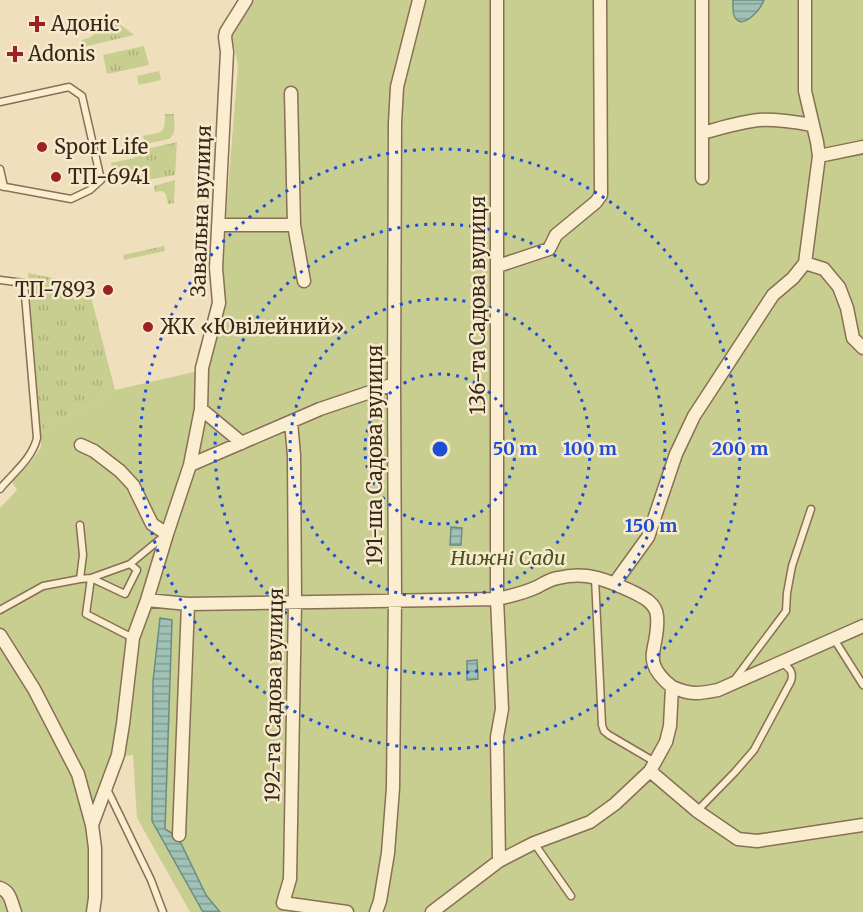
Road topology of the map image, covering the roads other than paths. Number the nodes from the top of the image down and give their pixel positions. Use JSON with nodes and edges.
{"nodes":[{"id":1,"x":246,"y":0,"type":"edge"},
{"id":2,"x":419,"y":0,"type":"edge"},
{"id":3,"x":497,"y":0,"type":"edge"},
{"id":4,"x":600,"y":0,"type":"edge"},
{"id":5,"x":702,"y":0,"type":"edge"},
{"id":6,"x":805,"y":0,"type":"edge"},
{"id":7,"x":291,"y":93,"type":"dead end"},
{"id":8,"x":0,"y":102,"type":"edge"},
{"id":9,"x":812,"y":124,"type":"junction"},
{"id":10,"x":702,"y":133,"type":"junction"},
{"id":11,"x":863,"y":147,"type":"edge"},
{"id":12,"x":819,"y":156,"type":"junction"},
{"id":13,"x":0,"y":169,"type":"edge"},
{"id":14,"x":702,"y":178,"type":"dead end"},
{"id":15,"x":2,"y":186,"type":"edge"},
{"id":16,"x":218,"y":225,"type":"junction"},
{"id":17,"x":294,"y":225,"type":"junction"},
{"id":18,"x":805,"y":263,"type":"junction"},
{"id":19,"x":498,"y":266,"type":"junction"},
{"id":20,"x":0,"y":280,"type":"edge"},
{"id":21,"x":303,"y":281,"type":"dead end"},
{"id":22,"x":863,"y":348,"type":"edge"},
{"id":23,"x":394,"y":384,"type":"junction"},
{"id":24,"x":201,"y":409,"type":"junction"},
{"id":25,"x":291,"y":422,"type":"junction"},
{"id":26,"x":242,"y":443,"type":"junction"},
{"id":27,"x":81,"y":445,"type":"dead end"},
{"id":28,"x":190,"y":465,"type":"junction"},
{"id":29,"x":0,"y":489,"type":"edge"},
{"id":30,"x":811,"y":509,"type":"dead end"},
{"id":31,"x":80,"y":525,"type":"dead end"},
{"id":32,"x":166,"y":534,"type":"junction"},
{"id":33,"x":130,"y":564,"type":"junction"},
{"id":34,"x":91,"y":578,"type":"junction"},
{"id":35,"x":595,"y":578,"type":"junction"},
{"id":36,"x":80,"y":579,"type":"junction"},
{"id":37,"x":614,"y":584,"type":"junction"},
{"id":38,"x":497,"y":598,"type":"junction"},
{"id":39,"x":147,"y":600,"type":"junction"},
{"id":40,"x":395,"y":600,"type":"junction"},
{"id":41,"x":295,"y":601,"type":"junction"},
{"id":42,"x":188,"y":604,"type":"junction"},
{"id":43,"x":0,"y":610,"type":"edge"},
{"id":44,"x":863,"y":626,"type":"edge"},
{"id":45,"x":0,"y":635,"type":"edge"},
{"id":46,"x":133,"y":638,"type":"junction"},
{"id":47,"x":834,"y":639,"type":"junction"},
{"id":48,"x":781,"y":661,"type":"junction"},
{"id":49,"x":733,"y":682,"type":"junction"},
{"id":50,"x":863,"y":685,"type":"edge"},
{"id":51,"x":672,"y":687,"type":"junction"},
{"id":52,"x":652,"y":767,"type":"junction"},
{"id":53,"x":106,"y":787,"type":"junction"},
{"id":54,"x":697,"y":811,"type":"junction"},
{"id":55,"x":92,"y":825,"type":"junction"},
{"id":56,"x":863,"y":825,"type":"edge"},
{"id":57,"x":179,"y":835,"type":"dead end"},
{"id":58,"x":534,"y":843,"type":"junction"},
{"id":59,"x":499,"y":861,"type":"junction"},
{"id":60,"x":0,"y":888,"type":"edge"},
{"id":61,"x":571,"y":896,"type":"dead end"},
{"id":62,"x":15,"y":912,"type":"edge"},
{"id":63,"x":93,"y":912,"type":"edge"},
{"id":64,"x":163,"y":912,"type":"edge"},
{"id":65,"x":348,"y":912,"type":"edge"},
{"id":66,"x":376,"y":912,"type":"edge"},
{"id":67,"x":432,"y":912,"type":"edge"}],
"edges":[{"from":1,"to":16,"type":"street","name":"Завальна вулиця"},
{"from":2,"to":23,"type":"street","name":"191-ша Садова вулиця"},
{"from":3,"to":19,"type":"street","name":"136-та Садова вулиця"},
{"from":4,"to":19,"type":"street"},
{"from":5,"to":10,"type":"street"},
{"from":6,"to":9,"type":"street"},
{"from":7,"to":17,"type":"street"},
{"from":8,"to":15,"type":"lane"},
{"from":9,"to":10,"type":"street"},
{"from":9,"to":12,"type":"street"},
{"from":10,"to":14,"type":"street"},
{"from":11,"to":12,"type":"street"},
{"from":12,"to":18,"type":"street"},
{"from":13,"to":15,"type":"lane"},
{"from":16,"to":17,"type":"street"},
{"from":16,"to":24,"type":"street","name":"Завальна вулиця"},
{"from":17,"to":21,"type":"street"},
{"from":18,"to":22,"type":"street"},
{"from":18,"to":37,"type":"street"},
{"from":19,"to":38,"type":"street","name":"136-та Садова вулиця"},
{"from":20,"to":29,"type":"lane"},
{"from":23,"to":25,"type":"street"},
{"from":23,"to":40,"type":"street","name":"191-ша Садова вулиця"},
{"from":24,"to":26,"type":"street"},
{"from":24,"to":28,"type":"street","name":"Завальна вулиця"},
{"from":25,"to":26,"type":"street"},
{"from":25,"to":41,"type":"street","name":"192-га Садова вулиця"},
{"from":26,"to":28,"type":"street"},
{"from":27,"to":32,"type":"street"},
{"from":28,"to":32,"type":"street","name":"Завальна вулиця"},
{"from":30,"to":49,"type":"lane"},
{"from":31,"to":36,"type":"lane"},
{"from":32,"to":33,"type":"lane"},
{"from":32,"to":39,"type":"street","name":"Завальна вулиця"},
{"from":33,"to":34,"type":"lane"},
{"from":33,"to":34,"type":"lane"},
{"from":34,"to":36,"type":"lane"},
{"from":34,"to":46,"type":"lane"},
{"from":35,"to":37,"type":"street"},
{"from":35,"to":38,"type":"street"},
{"from":35,"to":52,"type":"lane"},
{"from":36,"to":43,"type":"lane"},
{"from":37,"to":51,"type":"street"},
{"from":38,"to":40,"type":"street"},
{"from":38,"to":59,"type":"street","name":"136-та Садова вулиця"},
{"from":39,"to":42,"type":"street"},
{"from":39,"to":46,"type":"street","name":"Завальна вулиця"},
{"from":40,"to":41,"type":"street"},
{"from":40,"to":66,"type":"street","name":"191-ша Садова вулиця"},
{"from":41,"to":42,"type":"street"},
{"from":41,"to":65,"type":"street","name":"192-га Садова вулиця"},
{"from":42,"to":57,"type":"street"},
{"from":44,"to":47,"type":"street"},
{"from":45,"to":55,"type":"street"},
{"from":46,"to":53,"type":"street","name":"Завальна вулиця"},
{"from":47,"to":48,"type":"street"},
{"from":47,"to":50,"type":"lane"},
{"from":48,"to":49,"type":"street"},
{"from":48,"to":54,"type":"lane"},
{"from":49,"to":51,"type":"street"},
{"from":51,"to":52,"type":"street"},
{"from":52,"to":54,"type":"street"},
{"from":52,"to":58,"type":"street"},
{"from":53,"to":55,"type":"street","name":"Завальна вулиця"},
{"from":53,"to":64,"type":"lane"},
{"from":54,"to":56,"type":"street"},
{"from":55,"to":63,"type":"street"},
{"from":58,"to":59,"type":"street"},
{"from":58,"to":61,"type":"lane"},
{"from":59,"to":67,"type":"street"},
{"from":60,"to":62,"type":"street"}]}
